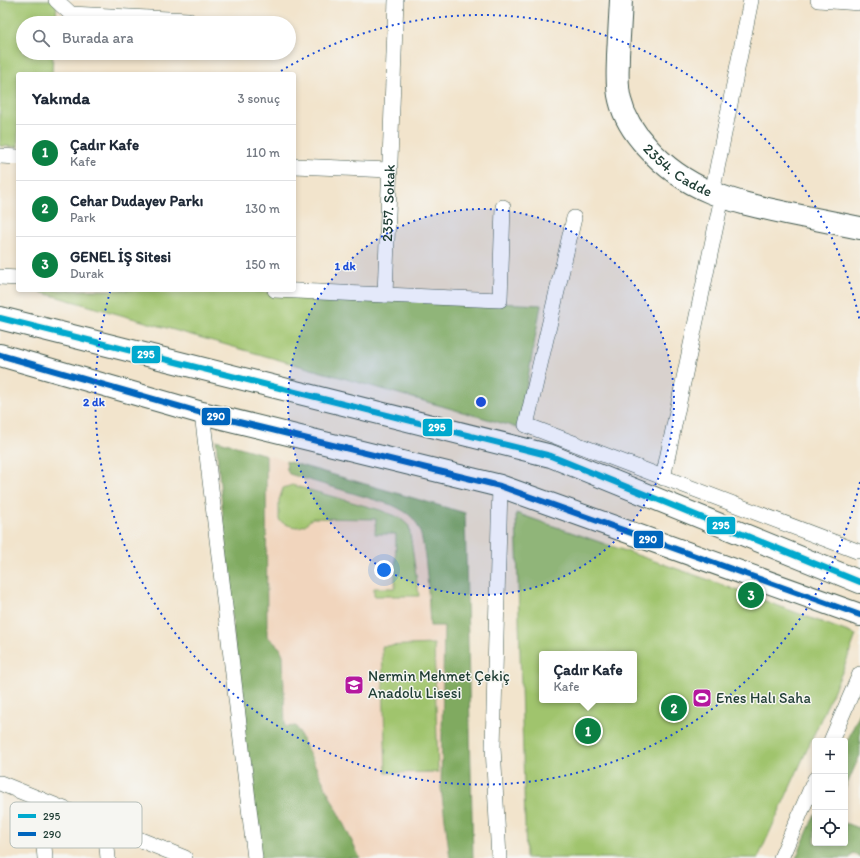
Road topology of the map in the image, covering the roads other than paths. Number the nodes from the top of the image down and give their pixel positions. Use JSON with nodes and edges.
{"nodes":[{"id":1,"x":56,"y":0,"type":"edge"},
{"id":2,"x":396,"y":0,"type":"edge"},
{"id":3,"x":621,"y":0,"type":"edge"},
{"id":4,"x":751,"y":0,"type":"edge"},
{"id":5,"x":818,"y":0,"type":"edge"},
{"id":6,"x":860,"y":3,"type":"edge"},
{"id":7,"x":110,"y":16,"type":"edge"},
{"id":8,"x":0,"y":156,"type":"edge"},
{"id":9,"x":16,"y":157,"type":"edge"},
{"id":10,"x":296,"y":166,"type":"edge"},
{"id":11,"x":390,"y":170,"type":"junction"},
{"id":12,"x":717,"y":195,"type":"junction"},
{"id":13,"x":503,"y":207,"type":"dead end"},
{"id":14,"x":574,"y":218,"type":"dead end"},
{"id":15,"x":860,"y":228,"type":"edge"},
{"id":16,"x":0,"y":277,"type":"edge"},
{"id":17,"x":16,"y":278,"type":"edge"},
{"id":18,"x":296,"y":291,"type":"edge"},
{"id":19,"x":385,"y":295,"type":"junction"},
{"id":20,"x":0,"y":318,"type":"edge"},
{"id":21,"x":0,"y":355,"type":"edge"},
{"id":22,"x":202,"y":413,"type":"junction"},
{"id":23,"x":663,"y":478,"type":"junction"},
{"id":24,"x":500,"y":486,"type":"junction"},
{"id":25,"x":767,"y":517,"type":"junction"},
{"id":26,"x":757,"y":540,"type":"junction"},
{"id":27,"x":857,"y":551,"type":"dead end"},
{"id":28,"x":860,"y":582,"type":"edge"},
{"id":29,"x":860,"y":615,"type":"edge"},
{"id":30,"x":860,"y":674,"type":"edge"},
{"id":31,"x":832,"y":738,"type":"edge"},
{"id":32,"x":0,"y":783,"type":"edge"},
{"id":33,"x":812,"y":785,"type":"edge"},
{"id":34,"x":40,"y":799,"type":"junction"},
{"id":35,"x":40,"y":802,"type":"edge"},
{"id":36,"x":47,"y":802,"type":"edge"},
{"id":37,"x":142,"y":841,"type":"edge"},
{"id":38,"x":44,"y":848,"type":"edge"},
{"id":39,"x":107,"y":848,"type":"edge"},
{"id":40,"x":45,"y":858,"type":"edge"},
{"id":41,"x":108,"y":858,"type":"edge"},
{"id":42,"x":185,"y":858,"type":"edge"},
{"id":43,"x":255,"y":858,"type":"edge"},
{"id":44,"x":499,"y":858,"type":"edge"},
{"id":45,"x":781,"y":858,"type":"edge"}],
"edges":[{"from":1,"to":7,"type":"street"},
{"from":2,"to":11,"type":"street","name":"2357. Sokak"},
{"from":3,"to":12,"type":"main road","name":"2354. Cadde"},
{"from":4,"to":12,"type":"street"},
{"from":5,"to":6,"type":"street"},
{"from":8,"to":9,"type":"street"},
{"from":10,"to":11,"type":"street"},
{"from":11,"to":19,"type":"street","name":"2357. Sokak"},
{"from":12,"to":15,"type":"main road","name":"2354. Cadde"},
{"from":12,"to":23,"type":"street"},
{"from":13,"to":19,"type":"street"},
{"from":14,"to":23,"type":"street"},
{"from":16,"to":17,"type":"street"},
{"from":18,"to":19,"type":"street"},
{"from":20,"to":26,"type":"main road"},
{"from":21,"to":22,"type":"main road"},
{"from":22,"to":24,"type":"main road"},
{"from":22,"to":43,"type":"street"},
{"from":23,"to":25,"type":"street"},
{"from":24,"to":29,"type":"main road"},
{"from":24,"to":44,"type":"street"},
{"from":25,"to":26,"type":"street"},
{"from":25,"to":27,"type":"street"},
{"from":26,"to":28,"type":"main road"},
{"from":30,"to":31,"type":"street"},
{"from":32,"to":34,"type":"street"},
{"from":33,"to":45,"type":"street"},
{"from":34,"to":35,"type":"street"},
{"from":34,"to":36,"type":"street"},
{"from":37,"to":42,"type":"street"},
{"from":38,"to":40,"type":"street"},
{"from":39,"to":41,"type":"street"}]}
